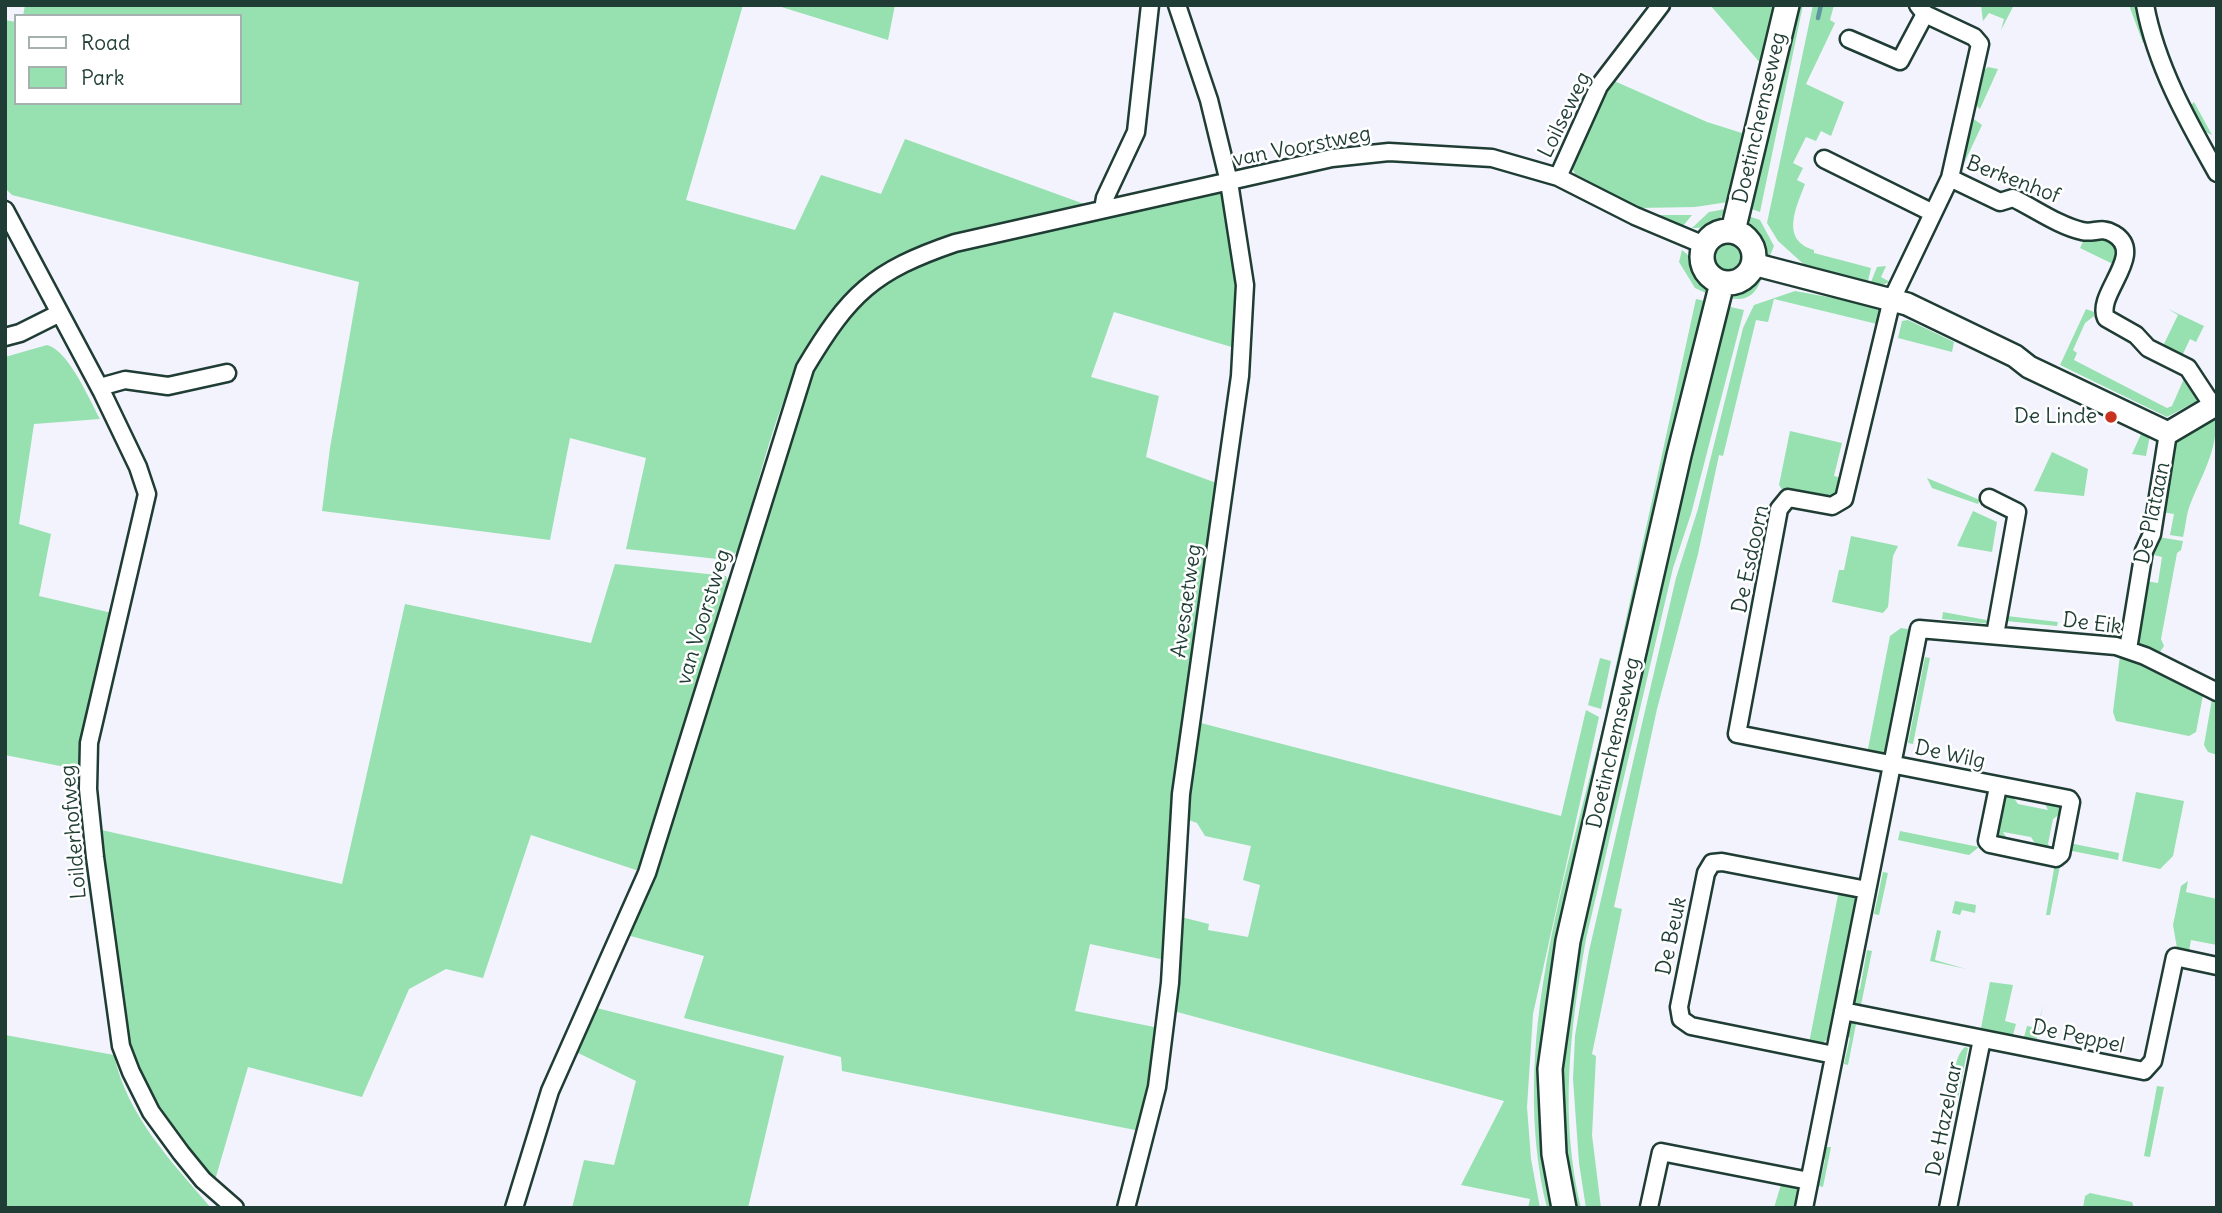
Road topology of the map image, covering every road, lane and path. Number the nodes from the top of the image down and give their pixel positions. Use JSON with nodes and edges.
{"nodes":[{"id":1,"x":1150,"y":5,"type":"edge"},
{"id":2,"x":1177,"y":5,"type":"edge"},
{"id":3,"x":1661,"y":5,"type":"edge"},
{"id":4,"x":1787,"y":5,"type":"edge"},
{"id":5,"x":2145,"y":5,"type":"edge"},
{"id":6,"x":1921,"y":10,"type":"edge"},
{"id":7,"x":1849,"y":39,"type":"dead end"},
{"id":8,"x":1825,"y":159,"type":"dead end"},
{"id":9,"x":2217,"y":173,"type":"edge"},
{"id":10,"x":1558,"y":177,"type":"junction"},
{"id":11,"x":1950,"y":178,"type":"junction"},
{"id":12,"x":1229,"y":182,"type":"junction"},
{"id":13,"x":1103,"y":209,"type":"junction"},
{"id":14,"x":5,"y":210,"type":"edge"},
{"id":15,"x":1933,"y":213,"type":"junction"},
{"id":16,"x":1733,"y":231,"type":"junction"},
{"id":17,"x":1704,"y":245,"type":"junction"},
{"id":18,"x":1753,"y":264,"type":"junction"},
{"id":19,"x":1722,"y":283,"type":"junction"},
{"id":20,"x":1892,"y":299,"type":"junction"},
{"id":21,"x":58,"y":314,"type":"junction"},
{"id":22,"x":5,"y":337,"type":"edge"},
{"id":23,"x":227,"y":373,"type":"dead end"},
{"id":24,"x":100,"y":387,"type":"junction"},
{"id":25,"x":2215,"y":405,"type":"edge"},
{"id":26,"x":2168,"y":433,"type":"junction"},
{"id":27,"x":1989,"y":498,"type":"dead end"},
{"id":28,"x":1995,"y":635,"type":"junction"},
{"id":29,"x":2128,"y":649,"type":"junction"},
{"id":30,"x":2217,"y":692,"type":"edge"},
{"id":31,"x":1893,"y":764,"type":"junction"},
{"id":32,"x":1998,"y":787,"type":"junction"},
{"id":33,"x":1867,"y":890,"type":"junction"},
{"id":34,"x":2217,"y":965,"type":"edge"},
{"id":35,"x":1843,"y":1011,"type":"junction"},
{"id":36,"x":1982,"y":1040,"type":"junction"},
{"id":37,"x":1834,"y":1055,"type":"junction"},
{"id":38,"x":1809,"y":1181,"type":"junction"},
{"id":39,"x":1649,"y":1207,"type":"edge"},
{"id":40,"x":235,"y":1208,"type":"edge"},
{"id":41,"x":514,"y":1208,"type":"edge"},
{"id":42,"x":1126,"y":1208,"type":"edge"},
{"id":43,"x":1564,"y":1208,"type":"edge"},
{"id":44,"x":1804,"y":1208,"type":"edge"},
{"id":45,"x":1948,"y":1208,"type":"edge"}],
"edges":[{"from":1,"to":13,"type":"street"},
{"from":2,"to":12,"type":"street","name":"Avesaetweg"},
{"from":3,"to":10,"type":"street","name":"Loilseweg"},
{"from":4,"to":16,"type":"main road","name":"Doetinchemseweg"},
{"from":5,"to":9,"type":"street"},
{"from":6,"to":7,"type":"street","name":"Berkenhof"},
{"from":6,"to":11,"type":"street","name":"Berkenhof"},
{"from":8,"to":15,"type":"street"},
{"from":10,"to":12,"type":"street","name":"van Voorstweg"},
{"from":10,"to":17,"type":"street","name":"van Voorstweg"},
{"from":11,"to":15,"type":"street","name":"Berkenhof"},
{"from":11,"to":25,"type":"street","name":"Berkenhof"},
{"from":12,"to":13,"type":"street","name":"van Voorstweg"},
{"from":12,"to":42,"type":"street","name":"Avesaetweg"},
{"from":13,"to":41,"type":"street","name":"van Voorstweg"},
{"from":14,"to":21,"type":"street","name":"Loilderhofweg"},
{"from":15,"to":20,"type":"street","name":"Berkenhof"},
{"from":16,"to":17,"type":"main road"},
{"from":16,"to":18,"type":"main road"},
{"from":17,"to":19,"type":"main road"},
{"from":18,"to":19,"type":"main road"},
{"from":18,"to":20,"type":"street"},
{"from":19,"to":43,"type":"main road","name":"Doetinchemseweg"},
{"from":20,"to":26,"type":"street"},
{"from":20,"to":31,"type":"street","name":"De Esdoorn"},
{"from":21,"to":22,"type":"street"},
{"from":21,"to":24,"type":"street","name":"Loilderhofweg"},
{"from":23,"to":24,"type":"street"},
{"from":24,"to":40,"type":"street","name":"Loilderhofweg"},
{"from":25,"to":26,"type":"street","name":"De Plataan"},
{"from":26,"to":29,"type":"street","name":"De Plataan"},
{"from":27,"to":28,"type":"street"},
{"from":28,"to":29,"type":"street","name":"De Eik"},
{"from":28,"to":31,"type":"street","name":"De Eik"},
{"from":29,"to":30,"type":"street","name":"De Eik"},
{"from":31,"to":32,"type":"street","name":"De Wilg"},
{"from":31,"to":33,"type":"street"},
{"from":32,"to":32,"type":"street","name":"De Wilg"},
{"from":33,"to":35,"type":"street"},
{"from":33,"to":37,"type":"street","name":"De Beuk"},
{"from":34,"to":36,"type":"street","name":"De Peppel"},
{"from":35,"to":36,"type":"street","name":"De Peppel"},
{"from":35,"to":37,"type":"street"},
{"from":36,"to":45,"type":"street","name":"De Hazelaar"},
{"from":37,"to":38,"type":"street"},
{"from":38,"to":39,"type":"street"},
{"from":38,"to":44,"type":"street"}]}
